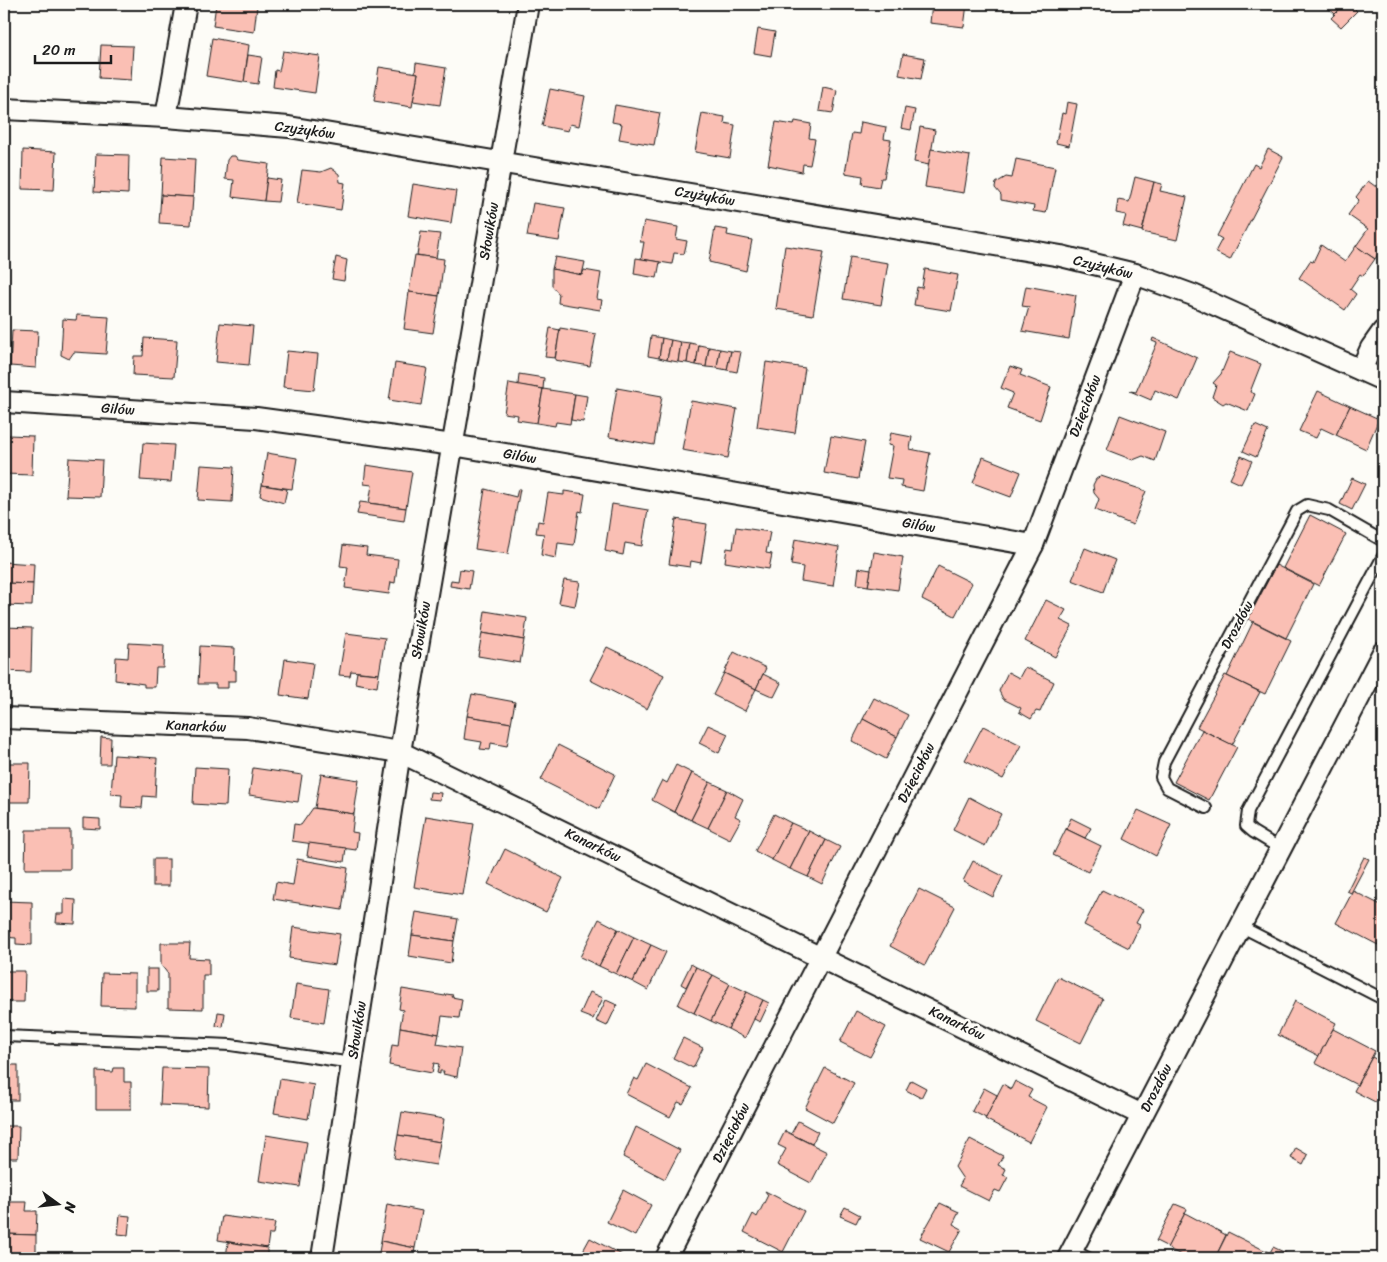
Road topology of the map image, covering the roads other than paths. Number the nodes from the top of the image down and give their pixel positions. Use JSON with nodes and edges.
{"nodes":[{"id":1,"x":186,"y":4,"type":"edge"},
{"id":2,"x":528,"y":4,"type":"edge"},
{"id":3,"x":4,"y":109,"type":"edge"},
{"id":4,"x":166,"y":117,"type":"junction"},
{"id":5,"x":500,"y":161,"type":"junction"},
{"id":6,"x":1135,"y":274,"type":"junction"},
{"id":7,"x":1383,"y":331,"type":"edge"},
{"id":8,"x":1361,"y":370,"type":"junction"},
{"id":9,"x":1383,"y":380,"type":"edge"},
{"id":10,"x":4,"y":402,"type":"edge"},
{"id":11,"x":452,"y":444,"type":"junction"},
{"id":12,"x":1383,"y":541,"type":"edge"},
{"id":13,"x":1033,"y":545,"type":"junction"},
{"id":14,"x":1383,"y":556,"type":"edge"},
{"id":15,"x":1383,"y":652,"type":"edge"},
{"id":16,"x":4,"y":718,"type":"edge"},
{"id":17,"x":400,"y":752,"type":"junction"},
{"id":18,"x":1206,"y":808,"type":"dead end"},
{"id":19,"x":1281,"y":848,"type":"junction"},
{"id":20,"x":1240,"y":926,"type":"junction"},
{"id":21,"x":822,"y":957,"type":"junction"},
{"id":22,"x":1383,"y":999,"type":"edge"},
{"id":23,"x":4,"y":1036,"type":"edge"},
{"id":24,"x":352,"y":1063,"type":"junction"},
{"id":25,"x":1142,"y":1115,"type":"junction"},
{"id":26,"x":1076,"y":1256,"type":"edge"},
{"id":27,"x":322,"y":1258,"type":"edge"},
{"id":28,"x":666,"y":1258,"type":"edge"}],
"edges":[{"from":1,"to":4,"type":"street"},
{"from":2,"to":5,"type":"street","name":"Słowików"},
{"from":3,"to":4,"type":"street","name":"Czyżyków"},
{"from":4,"to":5,"type":"street","name":"Czyżyków"},
{"from":5,"to":6,"type":"street","name":"Czyżyków"},
{"from":5,"to":11,"type":"street","name":"Słowików"},
{"from":6,"to":8,"type":"street","name":"Czyżyków"},
{"from":6,"to":13,"type":"street","name":"Dzięciołów"},
{"from":7,"to":8,"type":"street"},
{"from":8,"to":9,"type":"street","name":"Czyżyków"},
{"from":10,"to":11,"type":"street","name":"Gilów"},
{"from":11,"to":13,"type":"street","name":"Gilów"},
{"from":11,"to":17,"type":"street","name":"Słowików"},
{"from":12,"to":18,"type":"lane","name":"Drozdów"},
{"from":13,"to":21,"type":"street","name":"Dzięciołów"},
{"from":14,"to":19,"type":"lane"},
{"from":15,"to":19,"type":"street","name":"Drozdów"},
{"from":16,"to":17,"type":"street","name":"Kanarków"},
{"from":17,"to":21,"type":"street","name":"Kanarków"},
{"from":17,"to":24,"type":"street","name":"Słowików"},
{"from":19,"to":20,"type":"street","name":"Drozdów"},
{"from":20,"to":22,"type":"lane"},
{"from":20,"to":25,"type":"street","name":"Drozdów"},
{"from":21,"to":25,"type":"street","name":"Kanarków"},
{"from":21,"to":28,"type":"street","name":"Dzięciołów"},
{"from":23,"to":24,"type":"lane"},
{"from":24,"to":27,"type":"street","name":"Słowików"},
{"from":25,"to":26,"type":"street","name":"Drozdów"}]}
